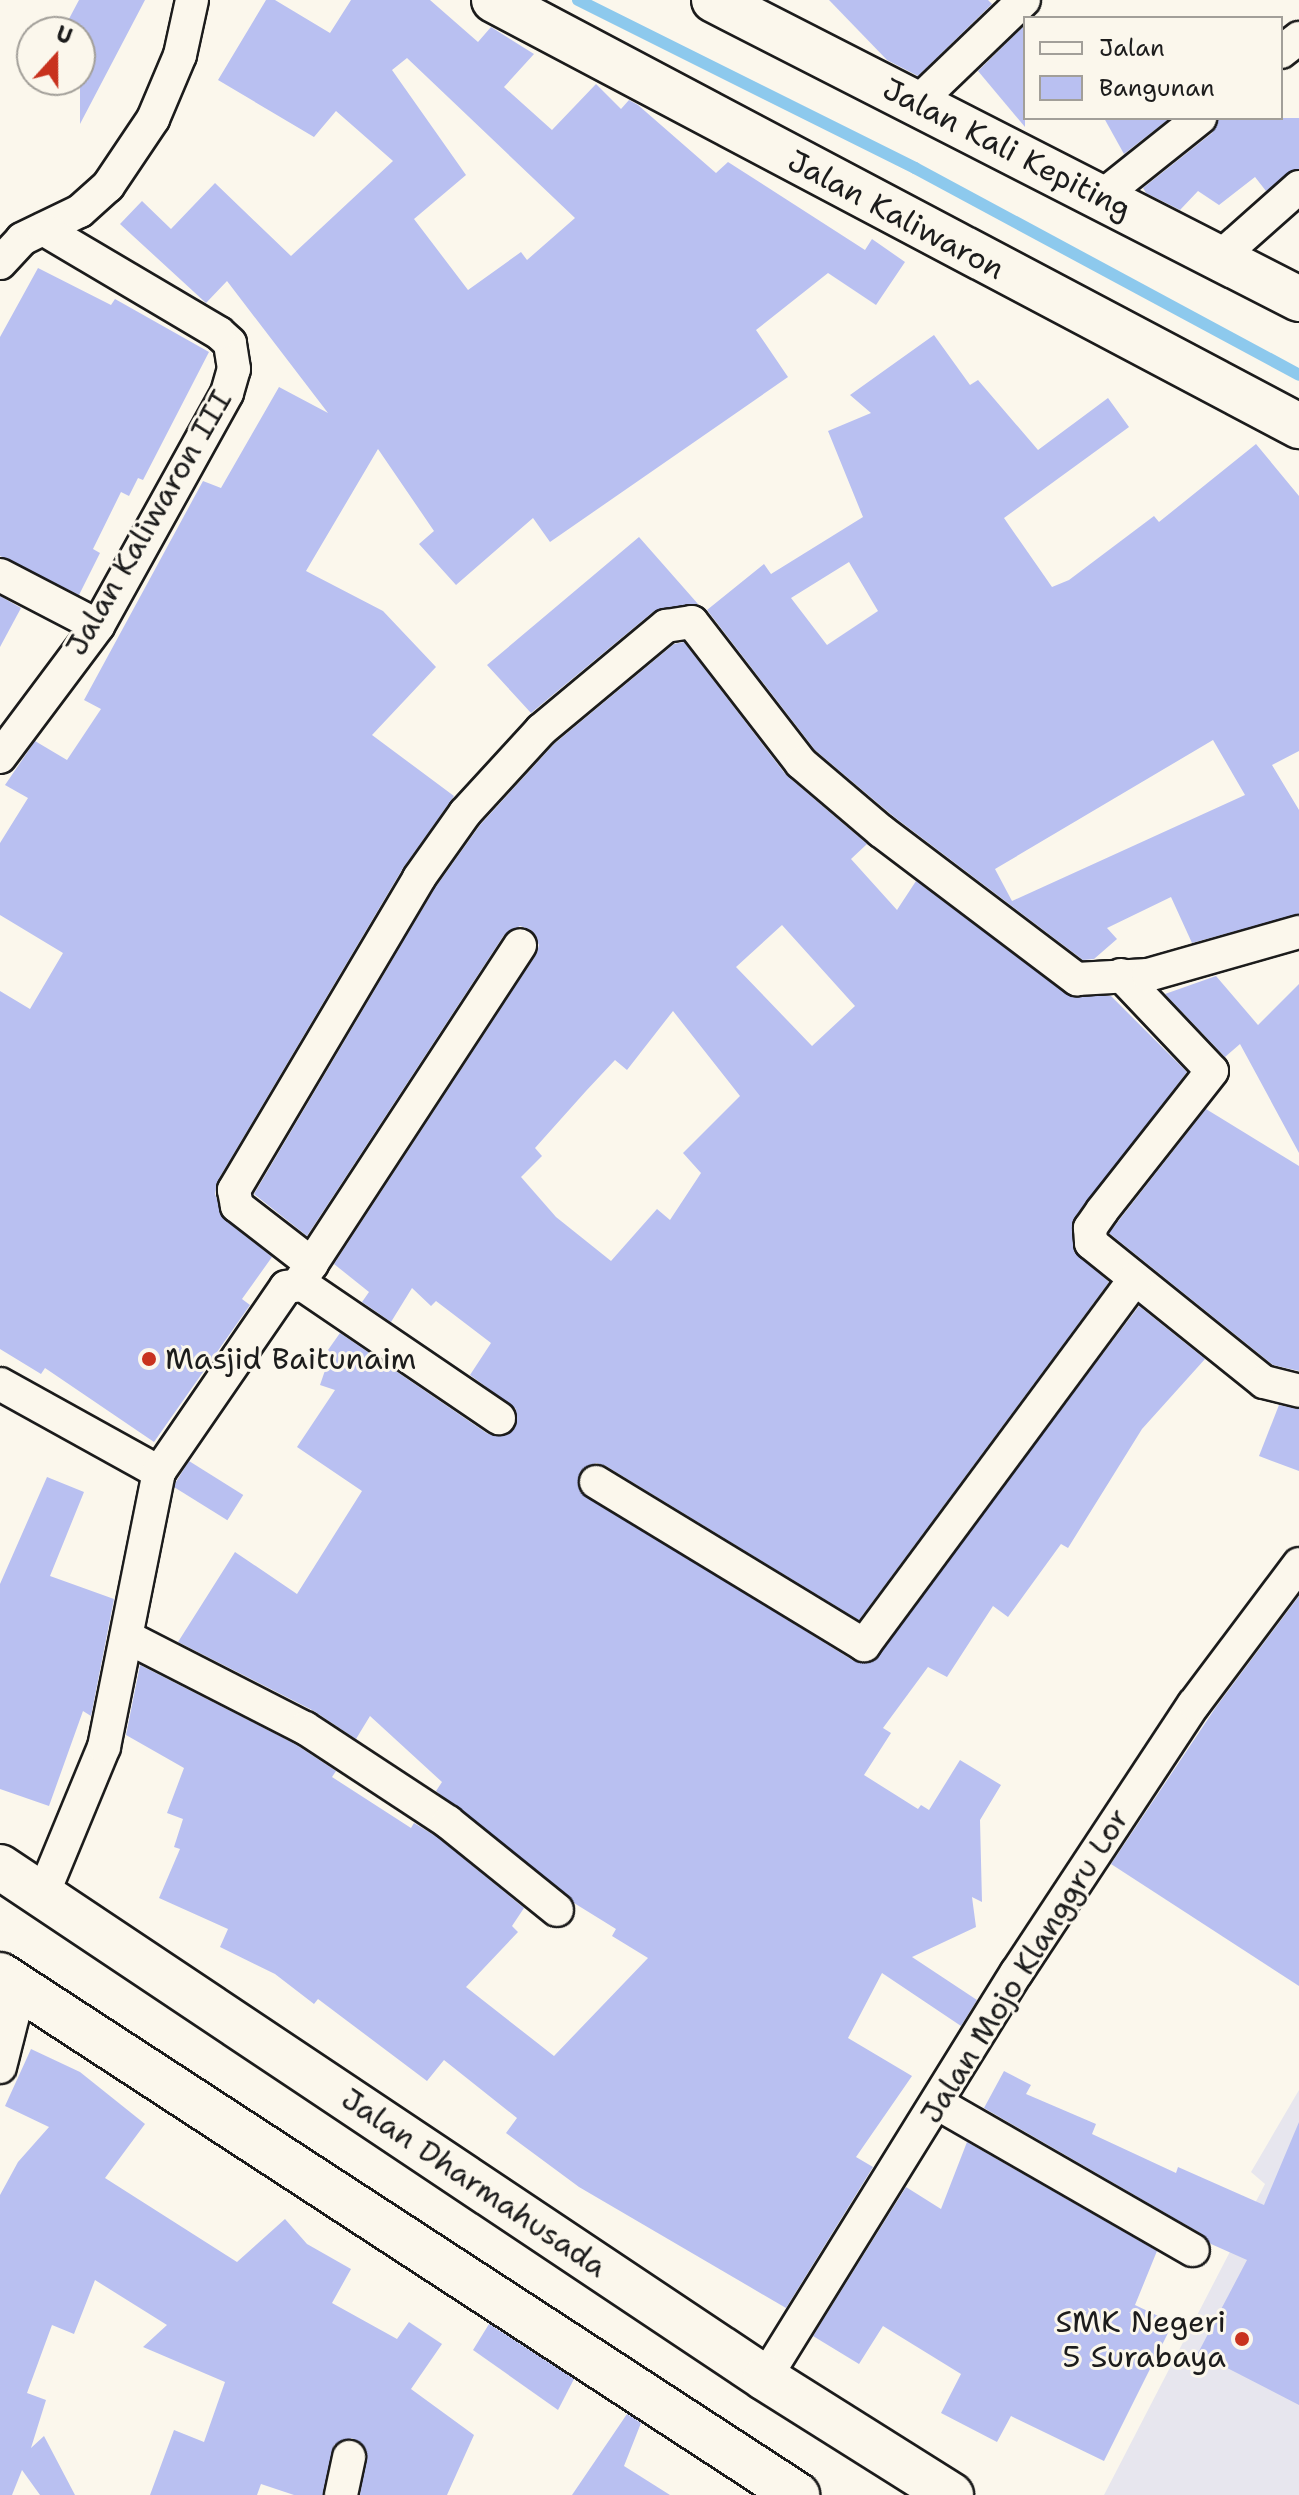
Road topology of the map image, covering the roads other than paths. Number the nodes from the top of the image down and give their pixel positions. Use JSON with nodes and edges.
{"nodes":[{"id":1,"x":192,"y":0,"type":"edge"},
{"id":2,"x":494,"y":0,"type":"edge"},
{"id":3,"x":1024,"y":0,"type":"edge"},
{"id":4,"x":718,"y":1,"type":"edge"},
{"id":5,"x":1299,"y":38,"type":"edge"},
{"id":6,"x":1283,"y":50,"type":"edge"},
{"id":7,"x":918,"y":102,"type":"junction"},
{"id":8,"x":1197,"y":120,"type":"edge"},
{"id":9,"x":1299,"y":187,"type":"edge"},
{"id":10,"x":1101,"y":197,"type":"junction"},
{"id":11,"x":43,"y":229,"type":"junction"},
{"id":12,"x":1219,"y":258,"type":"junction"},
{"id":13,"x":0,"y":263,"type":"edge"},
{"id":14,"x":1299,"y":299,"type":"edge"},
{"id":15,"x":1299,"y":426,"type":"edge"},
{"id":16,"x":0,"y":575,"type":"edge"},
{"id":17,"x":98,"y":626,"type":"junction"},
{"id":18,"x":0,"y":757,"type":"edge"},
{"id":19,"x":1299,"y":932,"type":"edge"},
{"id":20,"x":520,"y":945,"type":"dead end"},
{"id":21,"x":1135,"y":975,"type":"junction"},
{"id":22,"x":305,"y":1274,"type":"junction"},
{"id":23,"x":1135,"y":1279,"type":"junction"},
{"id":24,"x":0,"y":1384,"type":"edge"},
{"id":25,"x":1299,"y":1391,"type":"edge"},
{"id":26,"x":499,"y":1418,"type":"dead end"},
{"id":27,"x":159,"y":1472,"type":"junction"},
{"id":28,"x":596,"y":1482,"type":"dead end"},
{"id":29,"x":1299,"y":1564,"type":"edge"},
{"id":30,"x":127,"y":1637,"type":"junction"},
{"id":31,"x":0,"y":1867,"type":"edge"},
{"id":32,"x":43,"y":1894,"type":"junction"},
{"id":33,"x":557,"y":1910,"type":"dead end"},
{"id":34,"x":10,"y":1982,"type":"edge"},
{"id":35,"x":0,"y":2067,"type":"edge"},
{"id":36,"x":937,"y":2103,"type":"junction"},
{"id":37,"x":1193,"y":2250,"type":"dead end"},
{"id":38,"x":765,"y":2378,"type":"junction"},
{"id":39,"x":349,"y":2457,"type":"dead end"},
{"id":40,"x":793,"y":2494,"type":"edge"},
{"id":41,"x":341,"y":2495,"type":"edge"},
{"id":42,"x":951,"y":2495,"type":"edge"}],
"edges":[{"from":1,"to":11,"type":"street"},
{"from":2,"to":15,"type":"main road","name":"Jalan Kaliwaron"},
{"from":3,"to":7,"type":"street"},
{"from":4,"to":7,"type":"main road","name":"Jalan Kali Kepiting"},
{"from":5,"to":6,"type":"street"},
{"from":7,"to":10,"type":"main road","name":"Jalan Kali Kepiting"},
{"from":8,"to":10,"type":"street"},
{"from":9,"to":12,"type":"street"},
{"from":10,"to":12,"type":"main road","name":"Jalan Kali Kepiting"},
{"from":11,"to":13,"type":"street"},
{"from":11,"to":17,"type":"street","name":"Jalan Kaliwaron III"},
{"from":12,"to":14,"type":"main road","name":"Jalan Kali Kepiting"},
{"from":16,"to":17,"type":"street"},
{"from":17,"to":18,"type":"street","name":"Jalan Kaliwaron III"},
{"from":19,"to":21,"type":"street"},
{"from":20,"to":22,"type":"street"},
{"from":21,"to":22,"type":"street"},
{"from":21,"to":23,"type":"street"},
{"from":22,"to":26,"type":"street"},
{"from":22,"to":27,"type":"street"},
{"from":23,"to":25,"type":"street"},
{"from":23,"to":28,"type":"street"},
{"from":24,"to":27,"type":"street"},
{"from":27,"to":30,"type":"street"},
{"from":29,"to":36,"type":"street","name":"Jalan Mojo Klanggru Lor"},
{"from":30,"to":32,"type":"street"},
{"from":30,"to":33,"type":"street"},
{"from":31,"to":32,"type":"main road","name":"Jalan Dharmahusada"},
{"from":32,"to":38,"type":"main road","name":"Jalan Dharmahusada"},
{"from":34,"to":35,"type":"street"},
{"from":34,"to":40,"type":"main road"},
{"from":36,"to":37,"type":"street"},
{"from":36,"to":38,"type":"street","name":"Jalan Mojo Klanggru Lor"},
{"from":38,"to":42,"type":"main road","name":"Jalan Dharmahusada"},
{"from":39,"to":41,"type":"street"}]}
